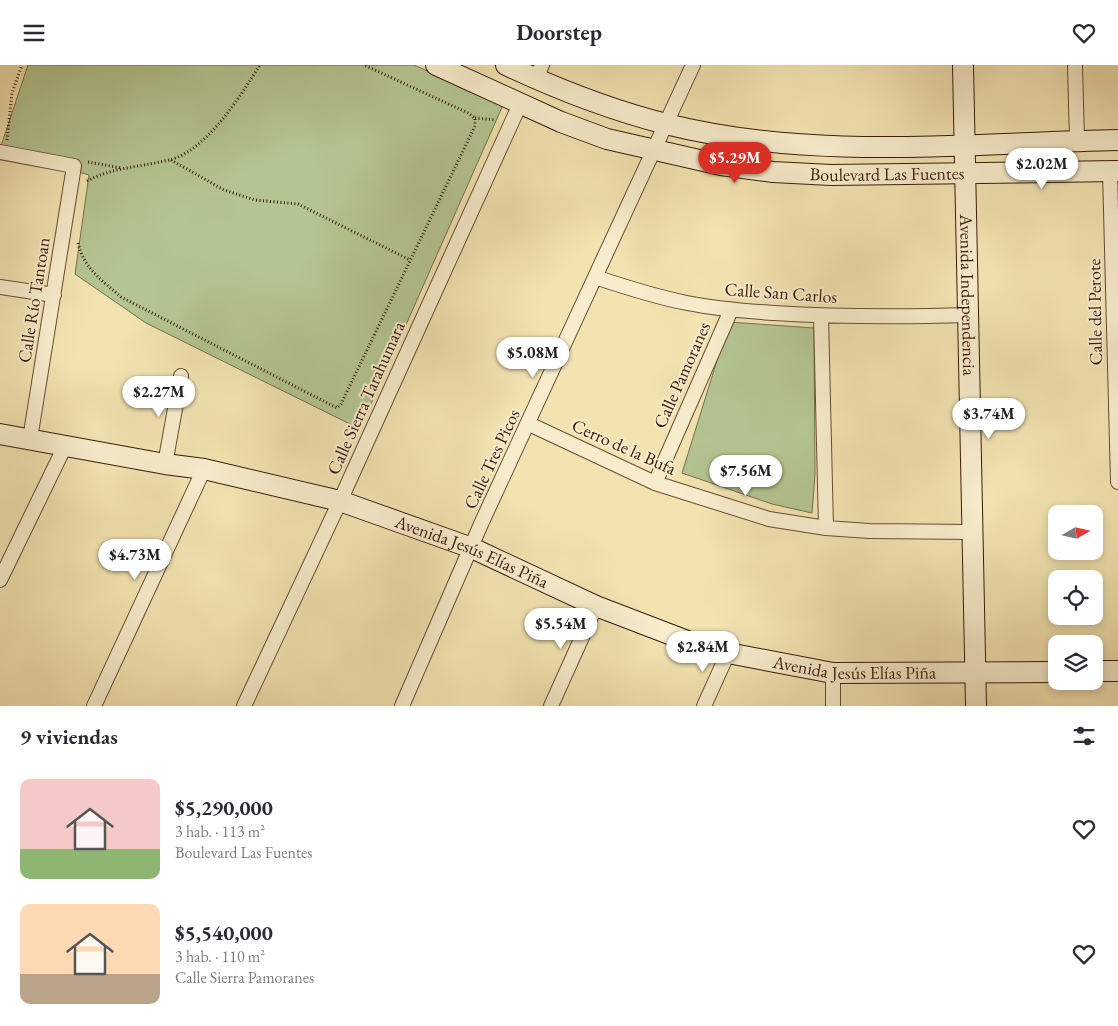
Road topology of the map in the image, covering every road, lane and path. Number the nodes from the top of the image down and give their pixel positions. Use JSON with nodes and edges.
{"nodes":[{"id":1,"x":22,"y":65,"type":"edge"},
{"id":2,"x":260,"y":65,"type":"edge"},
{"id":3,"x":364,"y":65,"type":"edge"},
{"id":4,"x":436,"y":65,"type":"edge"},
{"id":5,"x":506,"y":65,"type":"edge"},
{"id":6,"x":694,"y":65,"type":"edge"},
{"id":7,"x":963,"y":65,"type":"edge"},
{"id":8,"x":1075,"y":65,"type":"edge"},
{"id":9,"x":539,"y":72,"type":"edge"},
{"id":10,"x":517,"y":113,"type":"junction"},
{"id":11,"x":475,"y":118,"type":"junction"},
{"id":12,"x":666,"y":124,"type":"junction"},
{"id":13,"x":1118,"y":140,"type":"edge"},
{"id":14,"x":1077,"y":141,"type":"junction"},
{"id":15,"x":964,"y":145,"type":"junction"},
{"id":16,"x":654,"y":151,"type":"junction"},
{"id":17,"x":3,"y":153,"type":"edge"},
{"id":18,"x":171,"y":160,"type":"junction"},
{"id":19,"x":74,"y":166,"type":"junction"},
{"id":20,"x":122,"y":168,"type":"junction"},
{"id":21,"x":1114,"y":171,"type":"edge"},
{"id":22,"x":966,"y":174,"type":"junction"},
{"id":23,"x":84,"y":184,"type":"dead end"},
{"id":24,"x":77,"y":237,"type":"dead end"},
{"id":25,"x":410,"y":260,"type":"junction"},
{"id":26,"x":595,"y":277,"type":"junction"},
{"id":27,"x":0,"y":287,"type":"edge"},
{"id":28,"x":54,"y":295,"type":"junction"},
{"id":29,"x":731,"y":310,"type":"junction"},
{"id":30,"x":969,"y":315,"type":"junction"},
{"id":31,"x":821,"y":316,"type":"junction"},
{"id":32,"x":181,"y":376,"type":"dead end"},
{"id":33,"x":529,"y":424,"type":"junction"},
{"id":34,"x":0,"y":434,"type":"edge"},
{"id":35,"x":30,"y":439,"type":"junction"},
{"id":36,"x":65,"y":445,"type":"junction"},
{"id":37,"x":165,"y":464,"type":"junction"},
{"id":38,"x":204,"y":469,"type":"junction"},
{"id":39,"x":1118,"y":482,"type":"edge"},
{"id":40,"x":655,"y":483,"type":"junction"},
{"id":41,"x":340,"y":501,"type":"junction"},
{"id":42,"x":826,"y":528,"type":"junction"},
{"id":43,"x":973,"y":532,"type":"junction"},
{"id":44,"x":472,"y":548,"type":"junction"},
{"id":45,"x":2,"y":572,"type":"edge"},
{"id":46,"x":596,"y":606,"type":"junction"},
{"id":47,"x":728,"y":653,"type":"junction"},
{"id":48,"x":1048,"y":671,"type":"edge"},
{"id":49,"x":1103,"y":671,"type":"edge"},
{"id":50,"x":1118,"y":671,"type":"edge"},
{"id":51,"x":833,"y":673,"type":"junction"},
{"id":52,"x":976,"y":673,"type":"junction"},
{"id":53,"x":94,"y":706,"type":"edge"},
{"id":54,"x":244,"y":706,"type":"edge"},
{"id":55,"x":402,"y":706,"type":"edge"},
{"id":56,"x":551,"y":706,"type":"edge"},
{"id":57,"x":704,"y":706,"type":"edge"},
{"id":58,"x":833,"y":706,"type":"edge"},
{"id":59,"x":976,"y":706,"type":"edge"}],
"edges":[{"from":1,"to":17,"type":"path"},
{"from":2,"to":18,"type":"path"},
{"from":3,"to":11,"type":"path"},
{"from":4,"to":10,"type":"street","name":"Boulevard Las Fuentes"},
{"from":5,"to":9,"type":"street","name":"Boulevard Las Fuentes"},
{"from":6,"to":12,"type":"street","name":"Calle Tres Picos"},
{"from":7,"to":15,"type":"street","name":"Avenida Independencia"},
{"from":8,"to":14,"type":"street"},
{"from":9,"to":12,"type":"street","name":"Boulevard Las Fuentes"},
{"from":10,"to":11,"type":"path"},
{"from":10,"to":16,"type":"street","name":"Boulevard Las Fuentes"},
{"from":10,"to":41,"type":"street","name":"Calle Sierra Tarahumara"},
{"from":11,"to":25,"type":"path"},
{"from":12,"to":15,"type":"street","name":"Boulevard Las Fuentes"},
{"from":12,"to":16,"type":"street","name":"Calle Tres Picos"},
{"from":13,"to":14,"type":"street","name":"Boulevard Las Fuentes"},
{"from":14,"to":15,"type":"street","name":"Boulevard Las Fuentes"},
{"from":15,"to":22,"type":"street","name":"Avenida Independencia"},
{"from":16,"to":22,"type":"street","name":"Boulevard Las Fuentes"},
{"from":16,"to":26,"type":"street","name":"Calle Tres Picos"},
{"from":17,"to":19,"type":"street"},
{"from":18,"to":20,"type":"path"},
{"from":18,"to":25,"type":"path"},
{"from":19,"to":20,"type":"path"},
{"from":19,"to":28,"type":"street","name":"Calle Río Tantoan"},
{"from":20,"to":23,"type":"path"},
{"from":21,"to":22,"type":"street","name":"Boulevard Las Fuentes"},
{"from":21,"to":39,"type":"street","name":"Calle del Perote"},
{"from":22,"to":30,"type":"street","name":"Avenida Independencia"},
{"from":24,"to":25,"type":"path"},
{"from":26,"to":29,"type":"street","name":"Calle San Carlos"},
{"from":26,"to":33,"type":"street","name":"Calle Tres Picos"},
{"from":27,"to":28,"type":"street"},
{"from":28,"to":35,"type":"street","name":"Calle Río Tantoan"},
{"from":29,"to":31,"type":"street","name":"Calle San Carlos"},
{"from":29,"to":40,"type":"street","name":"Calle Pamoranes"},
{"from":30,"to":31,"type":"street","name":"Calle San Carlos"},
{"from":30,"to":43,"type":"street","name":"Avenida Independencia"},
{"from":31,"to":42,"type":"street"},
{"from":32,"to":37,"type":"street"},
{"from":33,"to":40,"type":"street","name":"Cerro de la Bufa"},
{"from":33,"to":44,"type":"street","name":"Calle Tres Picos"},
{"from":34,"to":35,"type":"street","name":"Avenida Jesús Elías Piña"},
{"from":35,"to":36,"type":"street","name":"Avenida Jesús Elías Piña"},
{"from":36,"to":37,"type":"street","name":"Avenida Jesús Elías Piña"},
{"from":36,"to":45,"type":"street"},
{"from":37,"to":38,"type":"street","name":"Avenida Jesús Elías Piña"},
{"from":38,"to":41,"type":"street","name":"Avenida Jesús Elías Piña"},
{"from":38,"to":53,"type":"street"},
{"from":40,"to":42,"type":"street","name":"Cerro de la Bufa"},
{"from":41,"to":44,"type":"street","name":"Avenida Jesús Elías Piña"},
{"from":41,"to":54,"type":"street","name":"Calle Sierra Tarahumara"},
{"from":42,"to":43,"type":"street","name":"Cerro de la Bufa"},
{"from":43,"to":52,"type":"street","name":"Avenida Independencia"},
{"from":44,"to":46,"type":"street","name":"Avenida Jesús Elías Piña"},
{"from":44,"to":55,"type":"street","name":"Calle Tres Picos"},
{"from":46,"to":47,"type":"street","name":"Avenida Jesús Elías Piña"},
{"from":46,"to":56,"type":"street"},
{"from":47,"to":51,"type":"street","name":"Avenida Jesús Elías Piña"},
{"from":47,"to":57,"type":"street"},
{"from":48,"to":52,"type":"street","name":"Avenida Jesús Elías Piña"},
{"from":49,"to":50,"type":"street"},
{"from":51,"to":52,"type":"street","name":"Avenida Jesús Elías Piña"},
{"from":51,"to":58,"type":"street"},
{"from":52,"to":59,"type":"street","name":"Avenida Independencia"}]}
